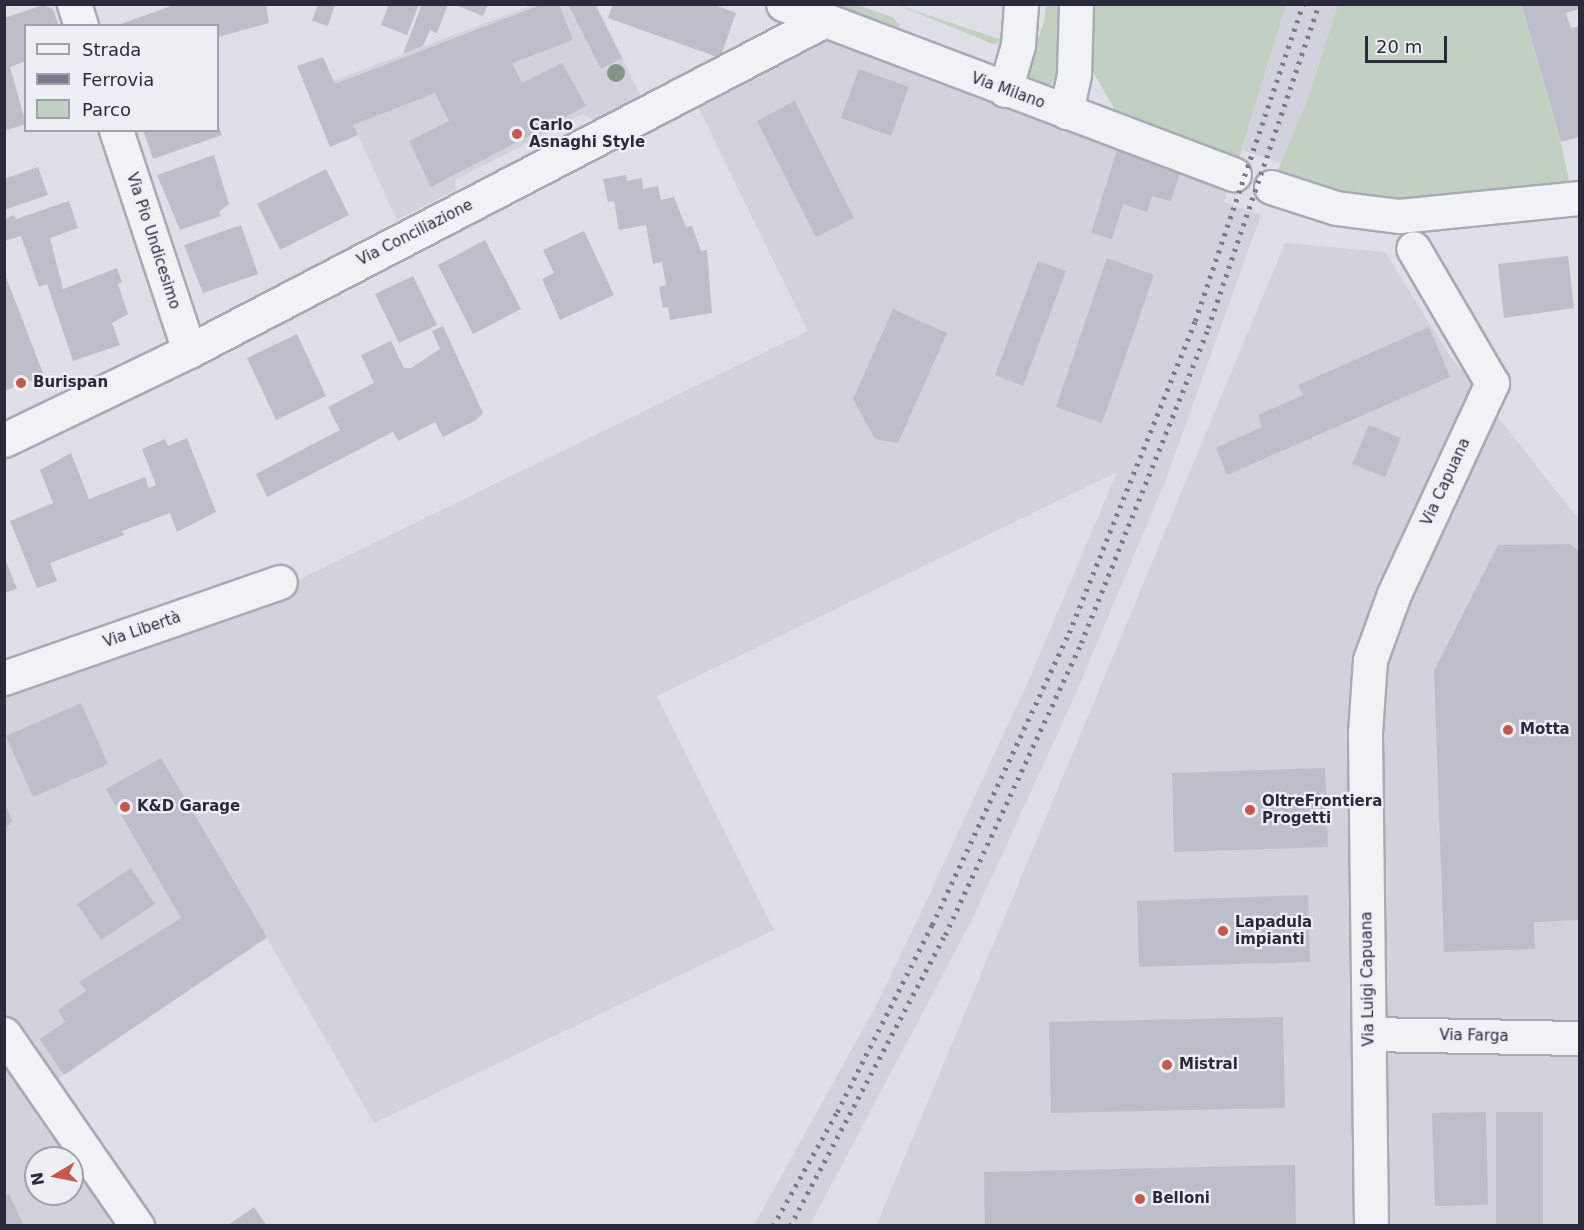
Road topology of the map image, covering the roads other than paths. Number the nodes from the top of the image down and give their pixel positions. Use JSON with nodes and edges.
{"nodes":[{"id":1,"x":74,"y":4,"type":"edge"},
{"id":2,"x":783,"y":4,"type":"edge"},
{"id":3,"x":1021,"y":4,"type":"edge"},
{"id":4,"x":1076,"y":4,"type":"edge"},
{"id":5,"x":823,"y":21,"type":"junction"},
{"id":6,"x":80,"y":24,"type":"edge"},
{"id":7,"x":1005,"y":90,"type":"junction"},
{"id":8,"x":1066,"y":112,"type":"junction"},
{"id":9,"x":117,"y":132,"type":"edge"},
{"id":10,"x":1234,"y":174,"type":"dead end"},
{"id":11,"x":1271,"y":187,"type":"dead end"},
{"id":12,"x":1580,"y":198,"type":"edge"},
{"id":13,"x":1413,"y":248,"type":"dead end"},
{"id":14,"x":189,"y":351,"type":"junction"},
{"id":15,"x":4,"y":440,"type":"edge"},
{"id":16,"x":280,"y":582,"type":"dead end"},
{"id":17,"x":4,"y":678,"type":"edge"},
{"id":18,"x":1365,"y":733,"type":"joint"},
{"id":19,"x":4,"y":1034,"type":"edge"},
{"id":20,"x":1368,"y":1034,"type":"junction"},
{"id":21,"x":1580,"y":1038,"type":"edge"},
{"id":22,"x":137,"y":1226,"type":"edge"},
{"id":23,"x":1371,"y":1226,"type":"edge"}],
"edges":[{"from":1,"to":6,"type":"street"},
{"from":2,"to":5,"type":"street","name":"Via Milano"},
{"from":3,"to":7,"type":"street"},
{"from":4,"to":8,"type":"street"},
{"from":5,"to":7,"type":"street","name":"Via Milano"},
{"from":5,"to":14,"type":"street","name":"Via Conciliazione"},
{"from":7,"to":8,"type":"street","name":"Via Milano"},
{"from":8,"to":10,"type":"street","name":"Via Milano"},
{"from":9,"to":14,"type":"street","name":"Via Pio Undicesimo"},
{"from":11,"to":12,"type":"street"},
{"from":13,"to":18,"type":"street","name":"Via Capuana"},
{"from":14,"to":15,"type":"street","name":"Via Conciliazione"},
{"from":16,"to":17,"type":"street","name":"Via Libertà"},
{"from":18,"to":20,"type":"street","name":"Via Luigi Capuana"},
{"from":19,"to":22,"type":"street"},
{"from":20,"to":21,"type":"street","name":"Via Farga"},
{"from":20,"to":23,"type":"street","name":"Via Luigi Capuana"}]}
